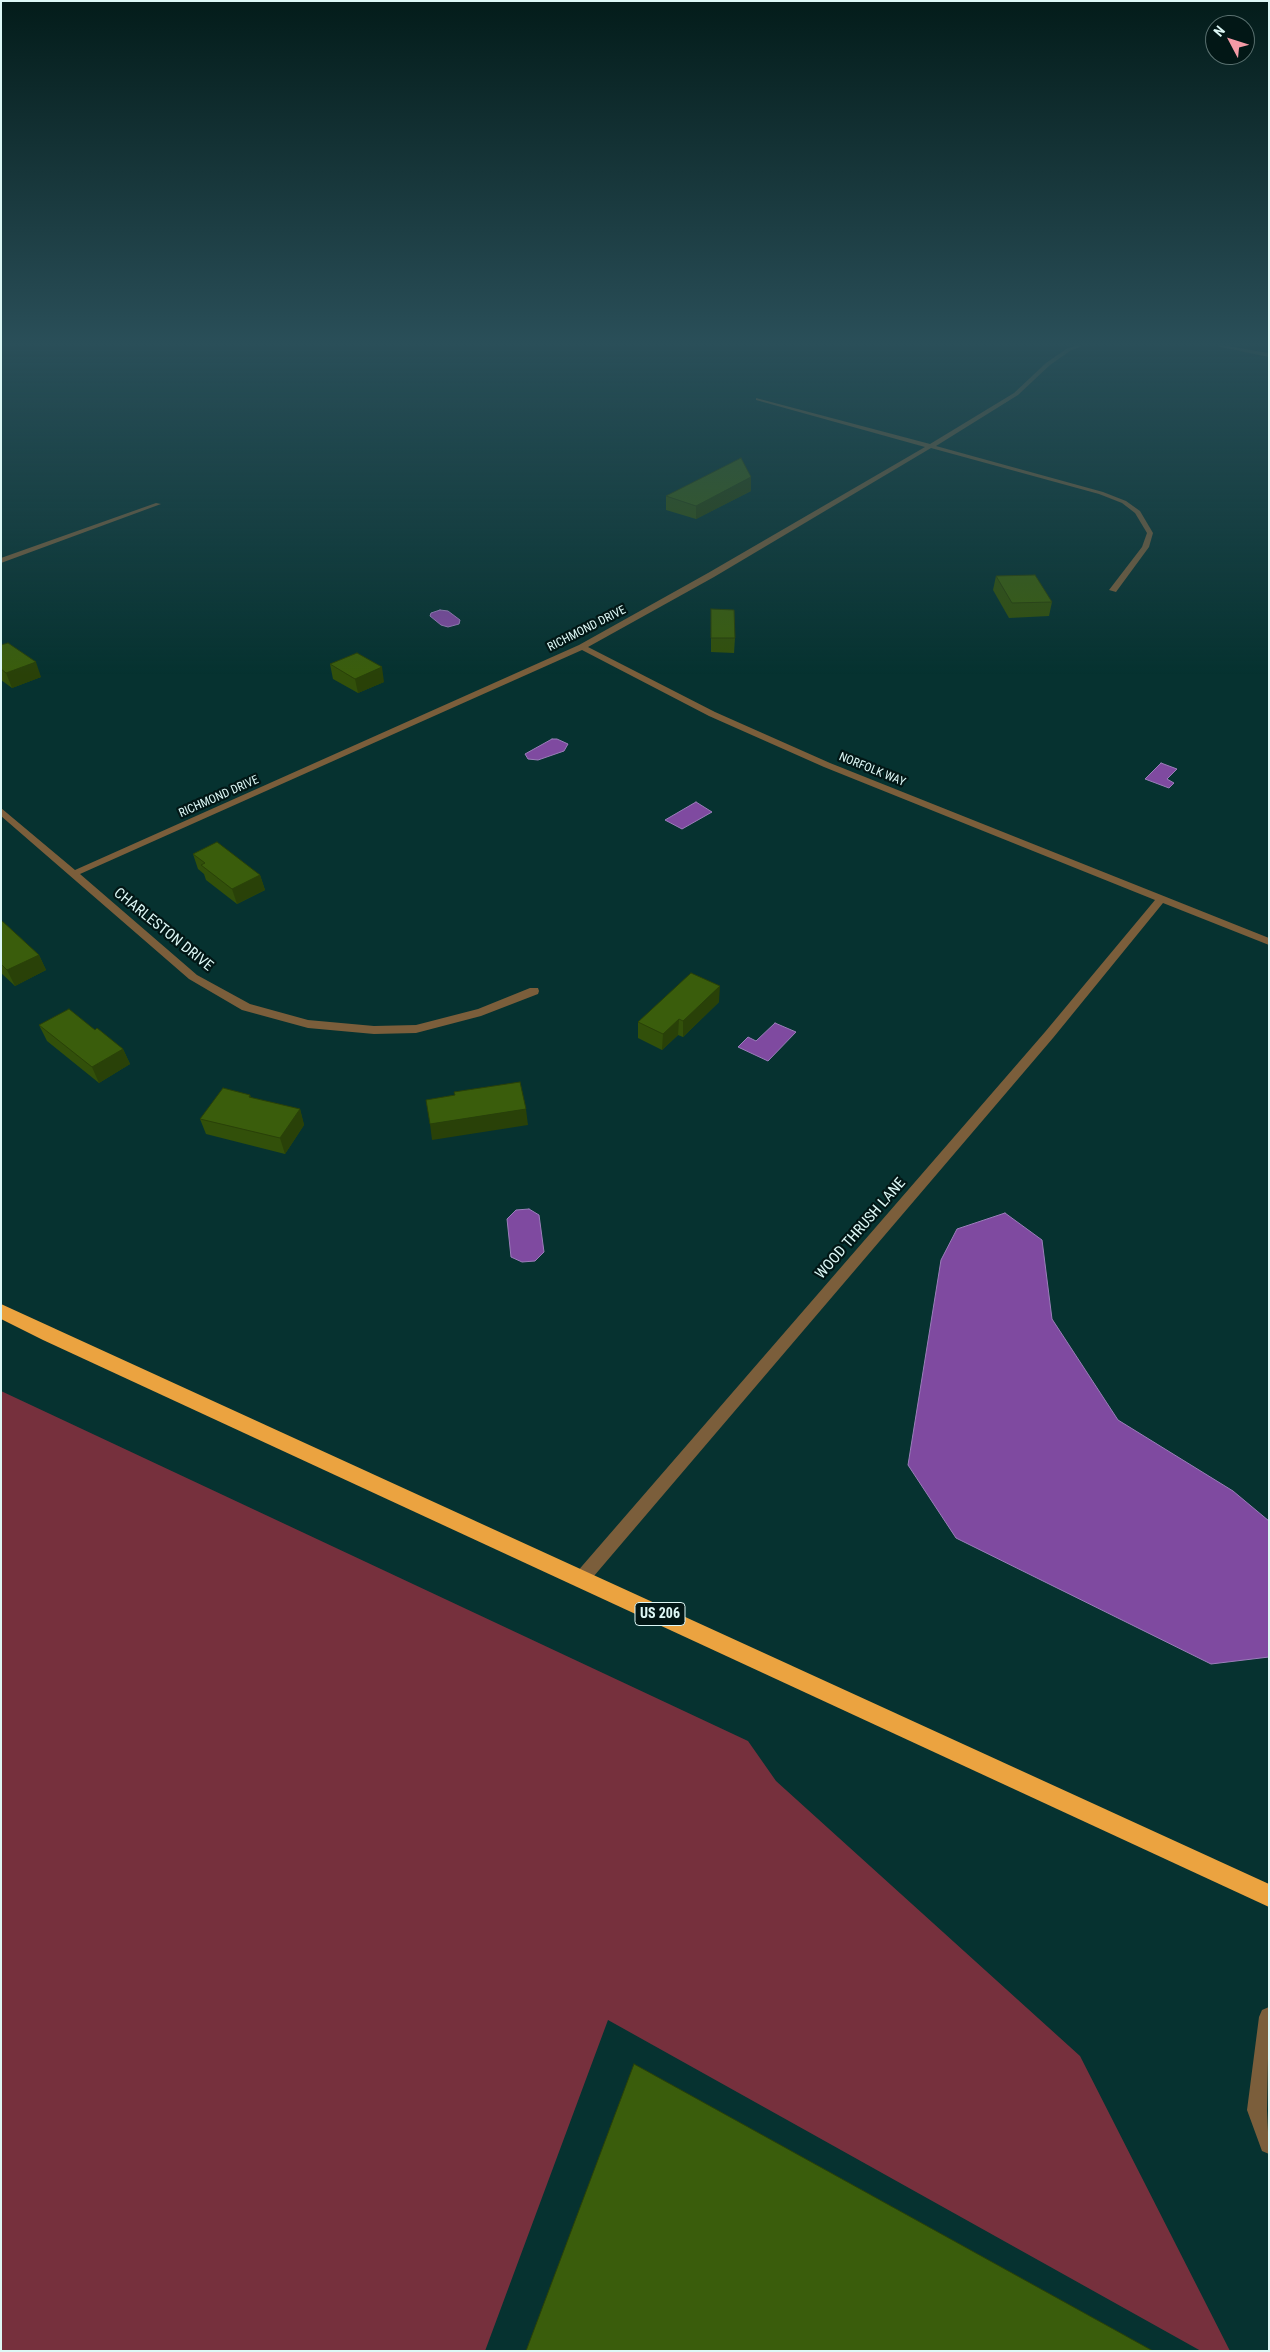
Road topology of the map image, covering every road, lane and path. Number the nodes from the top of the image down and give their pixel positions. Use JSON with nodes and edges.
{"nodes":[{"id":1,"x":914,"y":456,"type":"edge"},
{"id":2,"x":967,"y":456,"type":"edge"},
{"id":3,"x":158,"y":504,"type":"dead end"},
{"id":4,"x":1,"y":561,"type":"edge"},
{"id":5,"x":1113,"y":590,"type":"dead end"},
{"id":6,"x":582,"y":646,"type":"junction"},
{"id":7,"x":1,"y":811,"type":"edge"},
{"id":8,"x":74,"y":874,"type":"junction"},
{"id":9,"x":1161,"y":899,"type":"junction"},
{"id":10,"x":1269,"y":942,"type":"edge"},
{"id":11,"x":534,"y":991,"type":"dead end"},
{"id":12,"x":1,"y":1311,"type":"edge"},
{"id":13,"x":582,"y":1578,"type":"junction"},
{"id":14,"x":1269,"y":1896,"type":"edge"},
{"id":15,"x":1269,"y":2017,"type":"edge"},
{"id":16,"x":1269,"y":2144,"type":"edge"}],
"edges":[{"from":1,"to":6,"type":"street","name":"RICHMOND DRIVE"},
{"from":2,"to":5,"type":"street"},
{"from":3,"to":4,"type":"street"},
{"from":6,"to":8,"type":"street","name":"RICHMOND DRIVE"},
{"from":6,"to":9,"type":"street","name":"NORFOLK WAY"},
{"from":7,"to":8,"type":"street","name":"CHARLESTON DRIVE"},
{"from":8,"to":11,"type":"street","name":"CHARLESTON DRIVE"},
{"from":9,"to":10,"type":"street","name":"NORFOLK WAY"},
{"from":9,"to":13,"type":"street","name":"WOOD THRUSH LANE"},
{"from":12,"to":13,"type":"highway","number":"US 206"},
{"from":13,"to":14,"type":"highway","number":"US 206"},
{"from":15,"to":16,"type":"street"}]}
